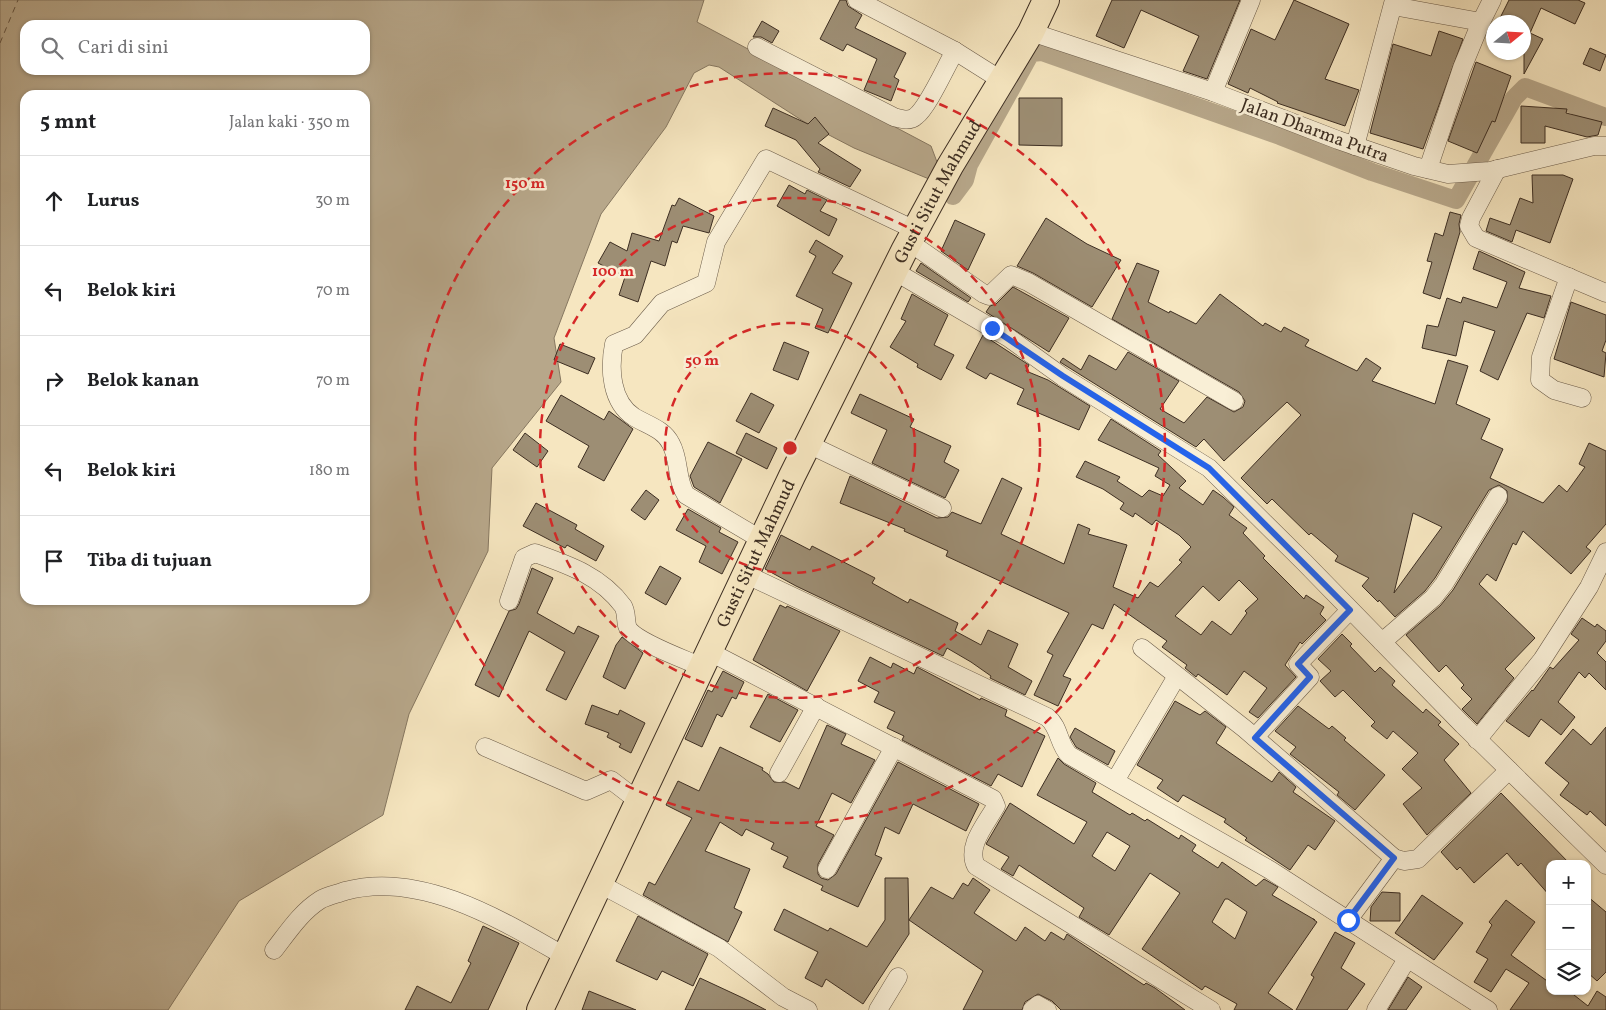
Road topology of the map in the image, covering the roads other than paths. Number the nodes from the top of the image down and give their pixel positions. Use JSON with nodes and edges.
{"nodes":[{"id":1,"x":857,"y":0,"type":"edge"},
{"id":2,"x":1046,"y":0,"type":"edge"},
{"id":3,"x":1250,"y":0,"type":"edge"},
{"id":4,"x":1492,"y":0,"type":"edge"},
{"id":5,"x":1394,"y":3,"type":"edge"},
{"id":6,"x":1482,"y":22,"type":"junction"},
{"id":7,"x":1031,"y":32,"type":"junction"},
{"id":8,"x":757,"y":47,"type":"dead end"},
{"id":9,"x":954,"y":51,"type":"junction"},
{"id":10,"x":1001,"y":80,"type":"junction"},
{"id":11,"x":1213,"y":92,"type":"junction"},
{"id":12,"x":1355,"y":146,"type":"junction"},
{"id":13,"x":1606,"y":146,"type":"edge"},
{"id":14,"x":1428,"y":169,"type":"junction"},
{"id":15,"x":1494,"y":170,"type":"junction"},
{"id":16,"x":916,"y":228,"type":"junction"},
{"id":17,"x":894,"y":271,"type":"junction"},
{"id":18,"x":1569,"y":277,"type":"junction"},
{"id":19,"x":1606,"y":292,"type":"edge"},
{"id":20,"x":1582,"y":398,"type":"dead end"},
{"id":21,"x":1234,"y":401,"type":"dead end"},
{"id":22,"x":808,"y":444,"type":"junction"},
{"id":23,"x":1498,"y":496,"type":"dead end"},
{"id":24,"x":942,"y":508,"type":"dead end"},
{"id":25,"x":762,"y":540,"type":"junction"},
{"id":26,"x":1606,"y":552,"type":"edge"},
{"id":27,"x":745,"y":574,"type":"junction"},
{"id":28,"x":1601,"y":577,"type":"edge"},
{"id":29,"x":509,"y":601,"type":"dead end"},
{"id":30,"x":1350,"y":610,"type":"junction"},
{"id":31,"x":1382,"y":642,"type":"junction"},
{"id":32,"x":1142,"y":648,"type":"dead end"},
{"id":33,"x":706,"y":660,"type":"junction"},
{"id":34,"x":1177,"y":676,"type":"junction"},
{"id":35,"x":816,"y":706,"type":"junction"},
{"id":36,"x":1255,"y":738,"type":"junction"},
{"id":37,"x":1477,"y":740,"type":"junction"},
{"id":38,"x":894,"y":746,"type":"junction"},
{"id":39,"x":484,"y":747,"type":"dead end"},
{"id":40,"x":1508,"y":770,"type":"junction"},
{"id":41,"x":779,"y":773,"type":"dead end"},
{"id":42,"x":1115,"y":781,"type":"junction"},
{"id":43,"x":637,"y":800,"type":"junction"},
{"id":44,"x":1394,"y":858,"type":"junction"},
{"id":45,"x":1606,"y":865,"type":"edge"},
{"id":46,"x":827,"y":869,"type":"dead end"},
{"id":47,"x":600,"y":884,"type":"junction"},
{"id":48,"x":1348,"y":920,"type":"junction"},
{"id":49,"x":274,"y":950,"type":"dead end"},
{"id":50,"x":566,"y":957,"type":"junction"},
{"id":51,"x":1408,"y":959,"type":"junction"},
{"id":52,"x":898,"y":977,"type":"dead end"},
{"id":53,"x":540,"y":1010,"type":"edge"},
{"id":54,"x":808,"y":1010,"type":"edge"},
{"id":55,"x":878,"y":1010,"type":"edge"},
{"id":56,"x":1032,"y":1010,"type":"edge"},
{"id":57,"x":1047,"y":1010,"type":"edge"},
{"id":58,"x":1211,"y":1010,"type":"edge"},
{"id":59,"x":1376,"y":1010,"type":"edge"},
{"id":60,"x":1488,"y":1010,"type":"edge"}],
"edges":[{"from":1,"to":9,"type":"street"},
{"from":2,"to":7,"type":"highway","name":"Gusti Situt Mahmud"},
{"from":3,"to":11,"type":"street"},
{"from":4,"to":6,"type":"street"},
{"from":5,"to":6,"type":"street"},
{"from":5,"to":12,"type":"street"},
{"from":6,"to":14,"type":"street"},
{"from":7,"to":10,"type":"highway","name":"Gusti Situt Mahmud"},
{"from":7,"to":11,"type":"street","name":"Jalan Dharma Putra"},
{"from":8,"to":9,"type":"street"},
{"from":9,"to":10,"type":"street"},
{"from":10,"to":16,"type":"highway","name":"Gusti Situt Mahmud"},
{"from":11,"to":12,"type":"street","name":"Jalan Dharma Putra"},
{"from":12,"to":14,"type":"street","name":"Jalan Dharma Putra"},
{"from":13,"to":15,"type":"street","name":"Jalan Dharma Putra"},
{"from":14,"to":15,"type":"street","name":"Jalan Dharma Putra"},
{"from":15,"to":18,"type":"street"},
{"from":16,"to":17,"type":"highway","name":"Gusti Situt Mahmud"},
{"from":16,"to":21,"type":"street"},
{"from":16,"to":25,"type":"street"},
{"from":17,"to":22,"type":"highway","name":"Gusti Situt Mahmud"},
{"from":17,"to":30,"type":"street"},
{"from":18,"to":19,"type":"street"},
{"from":18,"to":20,"type":"street"},
{"from":22,"to":24,"type":"street"},
{"from":22,"to":25,"type":"highway","name":"Gusti Situt Mahmud"},
{"from":23,"to":31,"type":"street"},
{"from":25,"to":27,"type":"highway","name":"Gusti Situt Mahmud"},
{"from":26,"to":28,"type":"street"},
{"from":27,"to":33,"type":"highway","name":"Gusti Situt Mahmud"},
{"from":27,"to":42,"type":"street"},
{"from":28,"to":37,"type":"street"},
{"from":29,"to":33,"type":"street"},
{"from":30,"to":31,"type":"street"},
{"from":30,"to":36,"type":"street"},
{"from":31,"to":37,"type":"street"},
{"from":32,"to":34,"type":"street"},
{"from":33,"to":35,"type":"street"},
{"from":33,"to":43,"type":"highway","name":"Gusti Situt Mahmud"},
{"from":34,"to":36,"type":"street"},
{"from":34,"to":42,"type":"street"},
{"from":35,"to":38,"type":"street"},
{"from":35,"to":41,"type":"street"},
{"from":36,"to":44,"type":"street"},
{"from":37,"to":40,"type":"street"},
{"from":38,"to":46,"type":"street"},
{"from":38,"to":58,"type":"street"},
{"from":39,"to":43,"type":"street"},
{"from":40,"to":44,"type":"street"},
{"from":40,"to":45,"type":"street"},
{"from":42,"to":48,"type":"street"},
{"from":43,"to":47,"type":"highway","name":"Gusti Situt Mahmud"},
{"from":44,"to":48,"type":"street"},
{"from":47,"to":50,"type":"highway","name":"Gusti Situt Mahmud"},
{"from":47,"to":54,"type":"street"},
{"from":48,"to":51,"type":"street"},
{"from":49,"to":50,"type":"street"},
{"from":50,"to":53,"type":"highway","name":"Gusti Situt Mahmud"},
{"from":51,"to":59,"type":"street"},
{"from":51,"to":60,"type":"street"},
{"from":52,"to":55,"type":"street"},
{"from":56,"to":57,"type":"street"}]}
